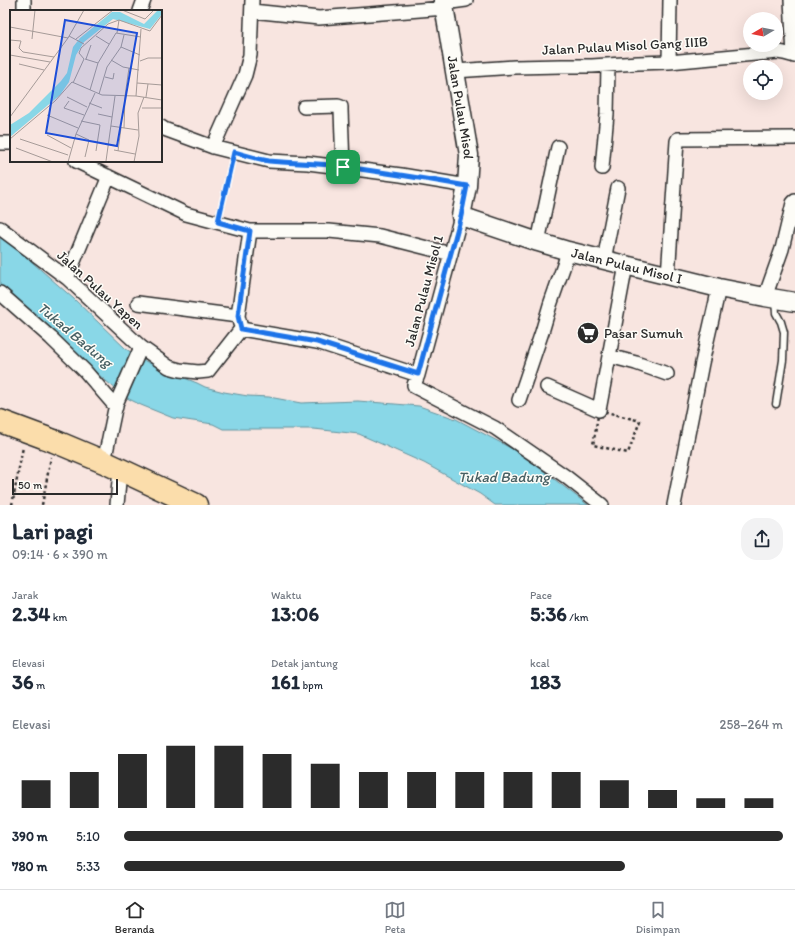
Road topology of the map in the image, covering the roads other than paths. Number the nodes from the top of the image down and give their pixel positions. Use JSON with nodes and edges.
{"nodes":[{"id":1,"x":144,"y":0,"type":"edge"},
{"id":2,"x":466,"y":0,"type":"edge"},
{"id":3,"x":670,"y":0,"type":"edge"},
{"id":4,"x":791,"y":0,"type":"edge"},
{"id":5,"x":444,"y":4,"type":"edge"},
{"id":6,"x":252,"y":6,"type":"edge"},
{"id":7,"x":140,"y":10,"type":"edge"},
{"id":8,"x":795,"y":56,"type":"edge"},
{"id":9,"x":669,"y":62,"type":"junction"},
{"id":10,"x":608,"y":66,"type":"junction"},
{"id":11,"x":455,"y":71,"type":"junction"},
{"id":12,"x":304,"y":107,"type":"dead end"},
{"id":13,"x":162,"y":128,"type":"edge"},
{"id":14,"x":795,"y":138,"type":"edge"},
{"id":15,"x":0,"y":143,"type":"edge"},
{"id":16,"x":10,"y":144,"type":"edge"},
{"id":17,"x":213,"y":147,"type":"junction"},
{"id":18,"x":558,"y":147,"type":"dead end"},
{"id":19,"x":78,"y":162,"type":"edge"},
{"id":20,"x":343,"y":167,"type":"junction"},
{"id":21,"x":602,"y":168,"type":"dead end"},
{"id":22,"x":108,"y":176,"type":"junction"},
{"id":23,"x":467,"y":186,"type":"junction"},
{"id":24,"x":618,"y":188,"type":"dead end"},
{"id":25,"x":795,"y":201,"type":"edge"},
{"id":26,"x":461,"y":216,"type":"junction"},
{"id":27,"x":0,"y":228,"type":"edge"},
{"id":28,"x":250,"y":231,"type":"junction"},
{"id":29,"x":538,"y":242,"type":"junction"},
{"id":30,"x":568,"y":251,"type":"junction"},
{"id":31,"x":451,"y":254,"type":"junction"},
{"id":32,"x":604,"y":260,"type":"junction"},
{"id":33,"x":626,"y":265,"type":"junction"},
{"id":34,"x":668,"y":276,"type":"junction"},
{"id":35,"x":67,"y":278,"type":"junction"},
{"id":36,"x":719,"y":288,"type":"junction"},
{"id":37,"x":0,"y":293,"type":"edge"},
{"id":38,"x":770,"y":298,"type":"junction"},
{"id":39,"x":795,"y":302,"type":"edge"},
{"id":40,"x":138,"y":303,"type":"dead end"},
{"id":41,"x":238,"y":316,"type":"junction"},
{"id":42,"x":241,"y":329,"type":"junction"},
{"id":43,"x":139,"y":351,"type":"junction"},
{"id":44,"x":609,"y":356,"type":"junction"},
{"id":45,"x":418,"y":374,"type":"junction"},
{"id":46,"x":667,"y":374,"type":"dead end"},
{"id":47,"x":547,"y":387,"type":"dead end"},
{"id":48,"x":519,"y":400,"type":"dead end"},
{"id":49,"x":776,"y":404,"type":"dead end"},
{"id":50,"x":116,"y":405,"type":"junction"},
{"id":51,"x":0,"y":421,"type":"edge"},
{"id":52,"x":112,"y":465,"type":"junction"},
{"id":53,"x":117,"y":505,"type":"edge"},
{"id":54,"x":196,"y":505,"type":"edge"},
{"id":55,"x":602,"y":505,"type":"edge"},
{"id":56,"x":674,"y":505,"type":"edge"}],
"edges":[{"from":1,"to":7,"type":"street"},
{"from":2,"to":5,"type":"street"},
{"from":3,"to":9,"type":"street"},
{"from":4,"to":8,"type":"street"},
{"from":5,"to":6,"type":"street"},
{"from":5,"to":11,"type":"street","name":"Jalan Pulau Misol"},
{"from":6,"to":17,"type":"street"},
{"from":8,"to":9,"type":"street","name":"Jalan Pulau Misol Gang IIIB"},
{"from":9,"to":10,"type":"street","name":"Jalan Pulau Misol Gang IIIB"},
{"from":10,"to":11,"type":"street","name":"Jalan Pulau Misol Gang IIIB"},
{"from":10,"to":21,"type":"street"},
{"from":11,"to":23,"type":"street","name":"Jalan Pulau Misol"},
{"from":12,"to":20,"type":"street"},
{"from":13,"to":17,"type":"street"},
{"from":14,"to":34,"type":"street"},
{"from":15,"to":16,"type":"street"},
{"from":17,"to":20,"type":"street"},
{"from":18,"to":29,"type":"street"},
{"from":19,"to":22,"type":"street"},
{"from":20,"to":23,"type":"street"},
{"from":22,"to":28,"type":"street"},
{"from":22,"to":35,"type":"street"},
{"from":23,"to":26,"type":"street","name":"Jalan Pulau Misol"},
{"from":24,"to":32,"type":"street"},
{"from":25,"to":38,"type":"street"},
{"from":26,"to":29,"type":"street","name":"Jalan Pulau Misol I"},
{"from":26,"to":31,"type":"street","name":"Jalan Pulau Misol 1"},
{"from":27,"to":35,"type":"street","name":"Jalan Pulau Yapen"},
{"from":28,"to":31,"type":"street"},
{"from":28,"to":41,"type":"street"},
{"from":29,"to":30,"type":"street","name":"Jalan Pulau Misol I"},
{"from":30,"to":32,"type":"street","name":"Jalan Pulau Misol I"},
{"from":30,"to":48,"type":"street"},
{"from":31,"to":45,"type":"street","name":"Jalan Pulau Misol 1"},
{"from":32,"to":33,"type":"street","name":"Jalan Pulau Misol I"},
{"from":33,"to":34,"type":"street","name":"Jalan Pulau Misol I"},
{"from":33,"to":44,"type":"street"},
{"from":34,"to":36,"type":"street","name":"Jalan Pulau Misol I"},
{"from":35,"to":43,"type":"street","name":"Jalan Pulau Yapen"},
{"from":36,"to":38,"type":"street","name":"Jalan Pulau Misol I"},
{"from":36,"to":56,"type":"street"},
{"from":37,"to":50,"type":"street"},
{"from":38,"to":39,"type":"street","name":"Jalan Pulau Misol I"},
{"from":38,"to":49,"type":"lane"},
{"from":40,"to":41,"type":"street"},
{"from":41,"to":42,"type":"street"},
{"from":42,"to":43,"type":"street"},
{"from":42,"to":45,"type":"street"},
{"from":43,"to":50,"type":"street"},
{"from":44,"to":46,"type":"street"},
{"from":44,"to":47,"type":"street"},
{"from":45,"to":55,"type":"street","name":"Jalan Pulau Misol 1"},
{"from":50,"to":52,"type":"street"},
{"from":51,"to":52,"type":"highway"},
{"from":52,"to":53,"type":"street"},
{"from":52,"to":54,"type":"highway"}]}
